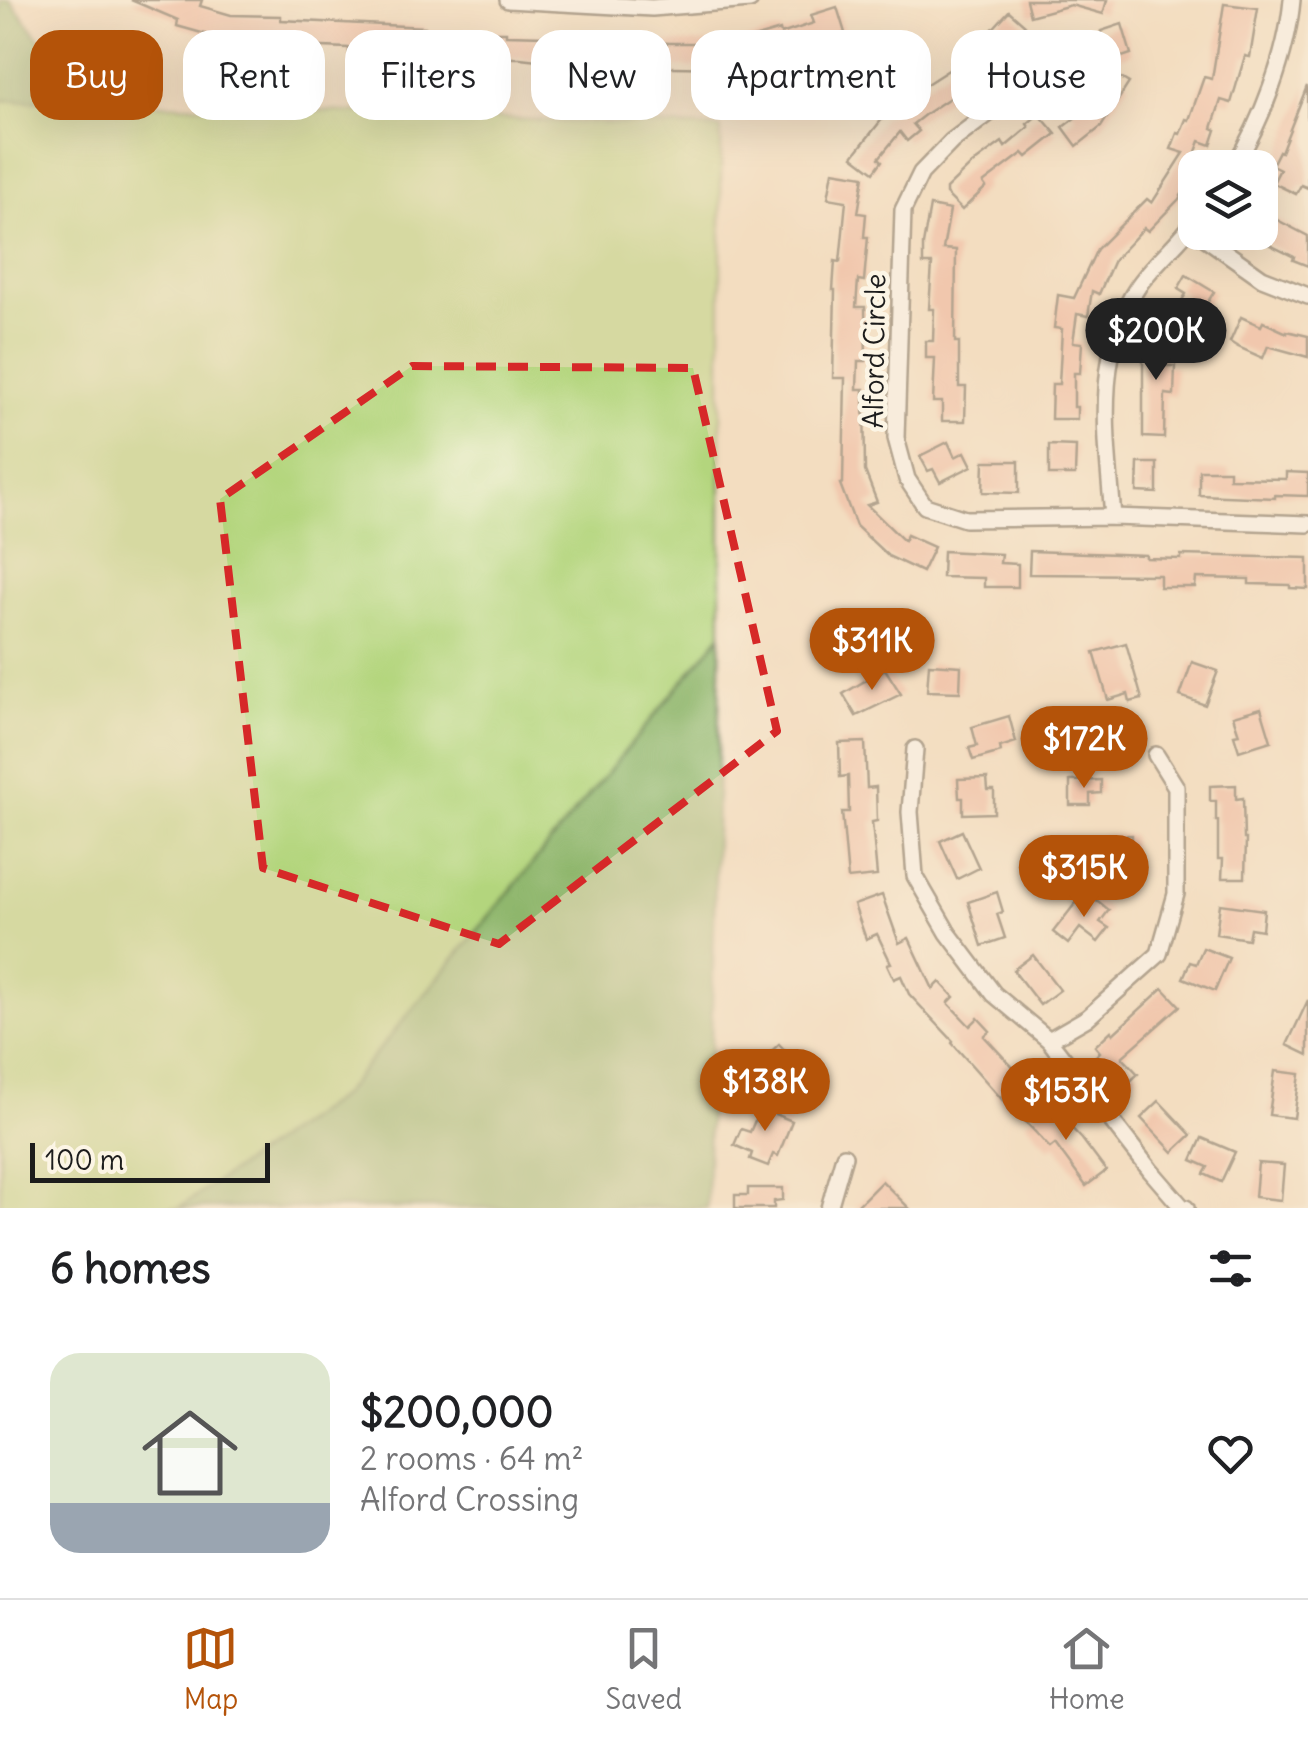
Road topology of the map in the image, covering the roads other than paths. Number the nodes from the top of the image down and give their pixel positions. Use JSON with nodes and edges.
{"nodes":[{"id":1,"x":508,"y":0,"type":"edge"},
{"id":2,"x":750,"y":0,"type":"edge"},
{"id":3,"x":1292,"y":0,"type":"edge"},
{"id":4,"x":980,"y":120,"type":"edge"},
{"id":5,"x":1241,"y":150,"type":"edge"},
{"id":6,"x":1178,"y":245,"type":"edge"},
{"id":7,"x":1224,"y":250,"type":"edge"},
{"id":8,"x":1308,"y":296,"type":"edge"},
{"id":9,"x":1112,"y":517,"type":"junction"},
{"id":10,"x":1308,"y":524,"type":"edge"},
{"id":11,"x":916,"y":749,"type":"dead end"},
{"id":12,"x":1156,"y":755,"type":"dead end"},
{"id":13,"x":1049,"y":1040,"type":"junction"},
{"id":14,"x":844,"y":1156,"type":"dead end"},
{"id":15,"x":829,"y":1208,"type":"edge"},
{"id":16,"x":1183,"y":1208,"type":"edge"}],
"edges":[{"from":1,"to":2,"type":"street"},
{"from":3,"to":5,"type":"street"},
{"from":4,"to":9,"type":"street","name":"Alford Circle"},
{"from":6,"to":9,"type":"street"},
{"from":7,"to":8,"type":"street"},
{"from":9,"to":10,"type":"street","name":"Alford Circle"},
{"from":11,"to":13,"type":"street"},
{"from":12,"to":13,"type":"street"},
{"from":13,"to":16,"type":"street"},
{"from":14,"to":15,"type":"street"}]}
